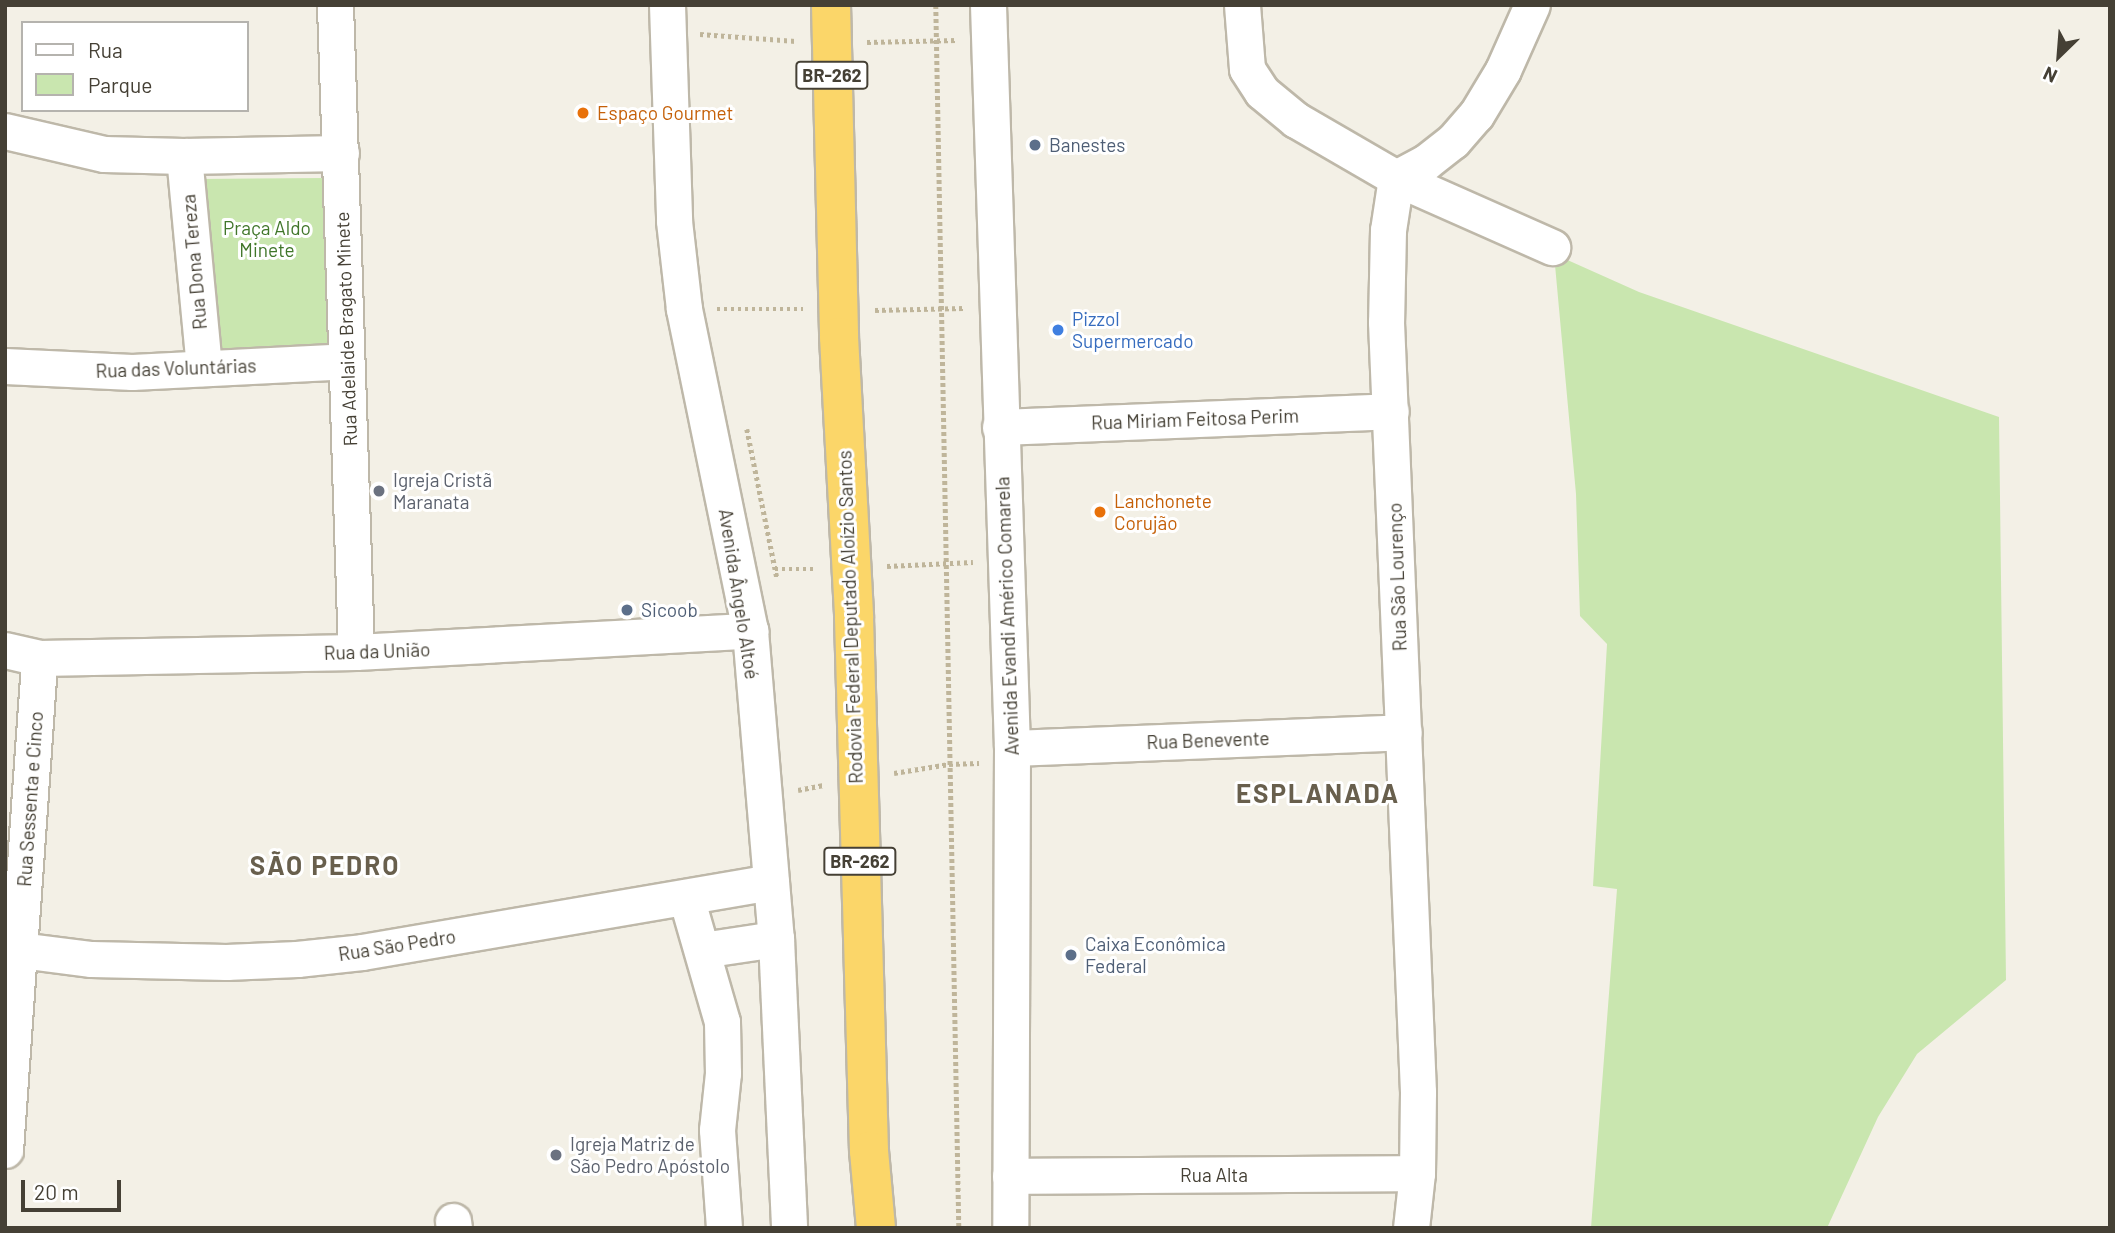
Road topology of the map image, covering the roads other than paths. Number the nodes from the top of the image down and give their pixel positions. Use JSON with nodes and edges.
{"nodes":[{"id":1,"x":335,"y":5,"type":"edge"},
{"id":2,"x":667,"y":5,"type":"edge"},
{"id":3,"x":831,"y":5,"type":"edge"},
{"id":4,"x":988,"y":5,"type":"edge"},
{"id":5,"x":1241,"y":5,"type":"edge"},
{"id":6,"x":1532,"y":5,"type":"edge"},
{"id":7,"x":5,"y":131,"type":"edge"},
{"id":8,"x":341,"y":153,"type":"junction"},
{"id":9,"x":184,"y":156,"type":"junction"},
{"id":10,"x":1396,"y":178,"type":"junction"},
{"id":11,"x":1552,"y":247,"type":"dead end"},
{"id":12,"x":346,"y":361,"type":"junction"},
{"id":13,"x":5,"y":366,"type":"edge"},
{"id":14,"x":204,"y":368,"type":"junction"},
{"id":15,"x":1391,"y":411,"type":"junction"},
{"id":16,"x":1000,"y":427,"type":"junction"},
{"id":17,"x":750,"y":631,"type":"junction"},
{"id":18,"x":5,"y":650,"type":"edge"},
{"id":19,"x":356,"y":652,"type":"junction"},
{"id":20,"x":39,"y":658,"type":"junction"},
{"id":21,"x":1404,"y":733,"type":"junction"},
{"id":22,"x":1012,"y":748,"type":"junction"},
{"id":23,"x":18,"y":778,"type":"edge"},
{"id":24,"x":771,"y":882,"type":"junction"},
{"id":25,"x":687,"y":897,"type":"junction"},
{"id":26,"x":776,"y":939,"type":"junction"},
{"id":27,"x":20,"y":950,"type":"junction"},
{"id":28,"x":702,"y":950,"type":"junction"},
{"id":29,"x":10,"y":1021,"type":"edge"},
{"id":30,"x":5,"y":1150,"type":"edge"},
{"id":31,"x":1417,"y":1173,"type":"junction"},
{"id":32,"x":1010,"y":1176,"type":"junction"},
{"id":33,"x":724,"y":1228,"type":"edge"},
{"id":34,"x":789,"y":1228,"type":"edge"},
{"id":35,"x":876,"y":1228,"type":"edge"},
{"id":36,"x":1010,"y":1228,"type":"edge"},
{"id":37,"x":1411,"y":1228,"type":"edge"}],
"edges":[{"from":1,"to":8,"type":"street","name":"Rua Adelaide Bragato Minete"},
{"from":2,"to":17,"type":"street","name":"Avenida Ângelo Altoé"},
{"from":3,"to":35,"type":"highway","name":"Rodovia Federal Deputado Aloízio Santos","number":"BR-262"},
{"from":4,"to":16,"type":"street","name":"Avenida Evandi Américo Comarela"},
{"from":5,"to":10,"type":"street"},
{"from":6,"to":10,"type":"street"},
{"from":7,"to":9,"type":"street"},
{"from":8,"to":9,"type":"street"},
{"from":8,"to":12,"type":"street","name":"Rua Adelaide Bragato Minete"},
{"from":9,"to":14,"type":"street","name":"Rua Dona Tereza"},
{"from":10,"to":11,"type":"street"},
{"from":10,"to":15,"type":"street","name":"Rua São Lourenço"},
{"from":12,"to":14,"type":"street","name":"Rua das Voluntárias"},
{"from":12,"to":19,"type":"street","name":"Rua Adelaide Bragato Minete"},
{"from":13,"to":14,"type":"street","name":"Rua das Voluntárias"},
{"from":15,"to":16,"type":"street","name":"Rua Miriam Feitosa Perim"},
{"from":15,"to":21,"type":"street","name":"Rua São Lourenço"},
{"from":16,"to":22,"type":"street","name":"Avenida Evandi Américo Comarela"},
{"from":17,"to":19,"type":"street","name":"Rua da União"},
{"from":17,"to":24,"type":"street","name":"Avenida Ângelo Altoé"},
{"from":18,"to":20,"type":"street","name":"Rua da União"},
{"from":19,"to":20,"type":"street","name":"Rua da União"},
{"from":20,"to":23,"type":"street","name":"Rua Sessenta e Cinco"},
{"from":21,"to":22,"type":"street","name":"Rua Benevente"},
{"from":21,"to":31,"type":"street","name":"Rua São Lourenço"},
{"from":22,"to":32,"type":"street","name":"Avenida Evandi Américo Comarela"},
{"from":23,"to":27,"type":"street","name":"Rua Sessenta e Cinco"},
{"from":24,"to":25,"type":"street","name":"Rua São Pedro"},
{"from":24,"to":26,"type":"street","name":"Avenida Ângelo Altoé"},
{"from":25,"to":27,"type":"street","name":"Rua São Pedro"},
{"from":25,"to":28,"type":"street"},
{"from":26,"to":28,"type":"street"},
{"from":26,"to":34,"type":"street","name":"Avenida Ângelo Altoé"},
{"from":27,"to":29,"type":"street","name":"Rua Sessenta e Cinco"},
{"from":28,"to":33,"type":"street"},
{"from":29,"to":30,"type":"street","name":"Rua Sessenta e Cinco"},
{"from":31,"to":32,"type":"street","name":"Rua Alta"},
{"from":31,"to":37,"type":"street","name":"Rua São Lourenço"},
{"from":32,"to":36,"type":"street","name":"Avenida Evandi Américo Comarela"}]}
